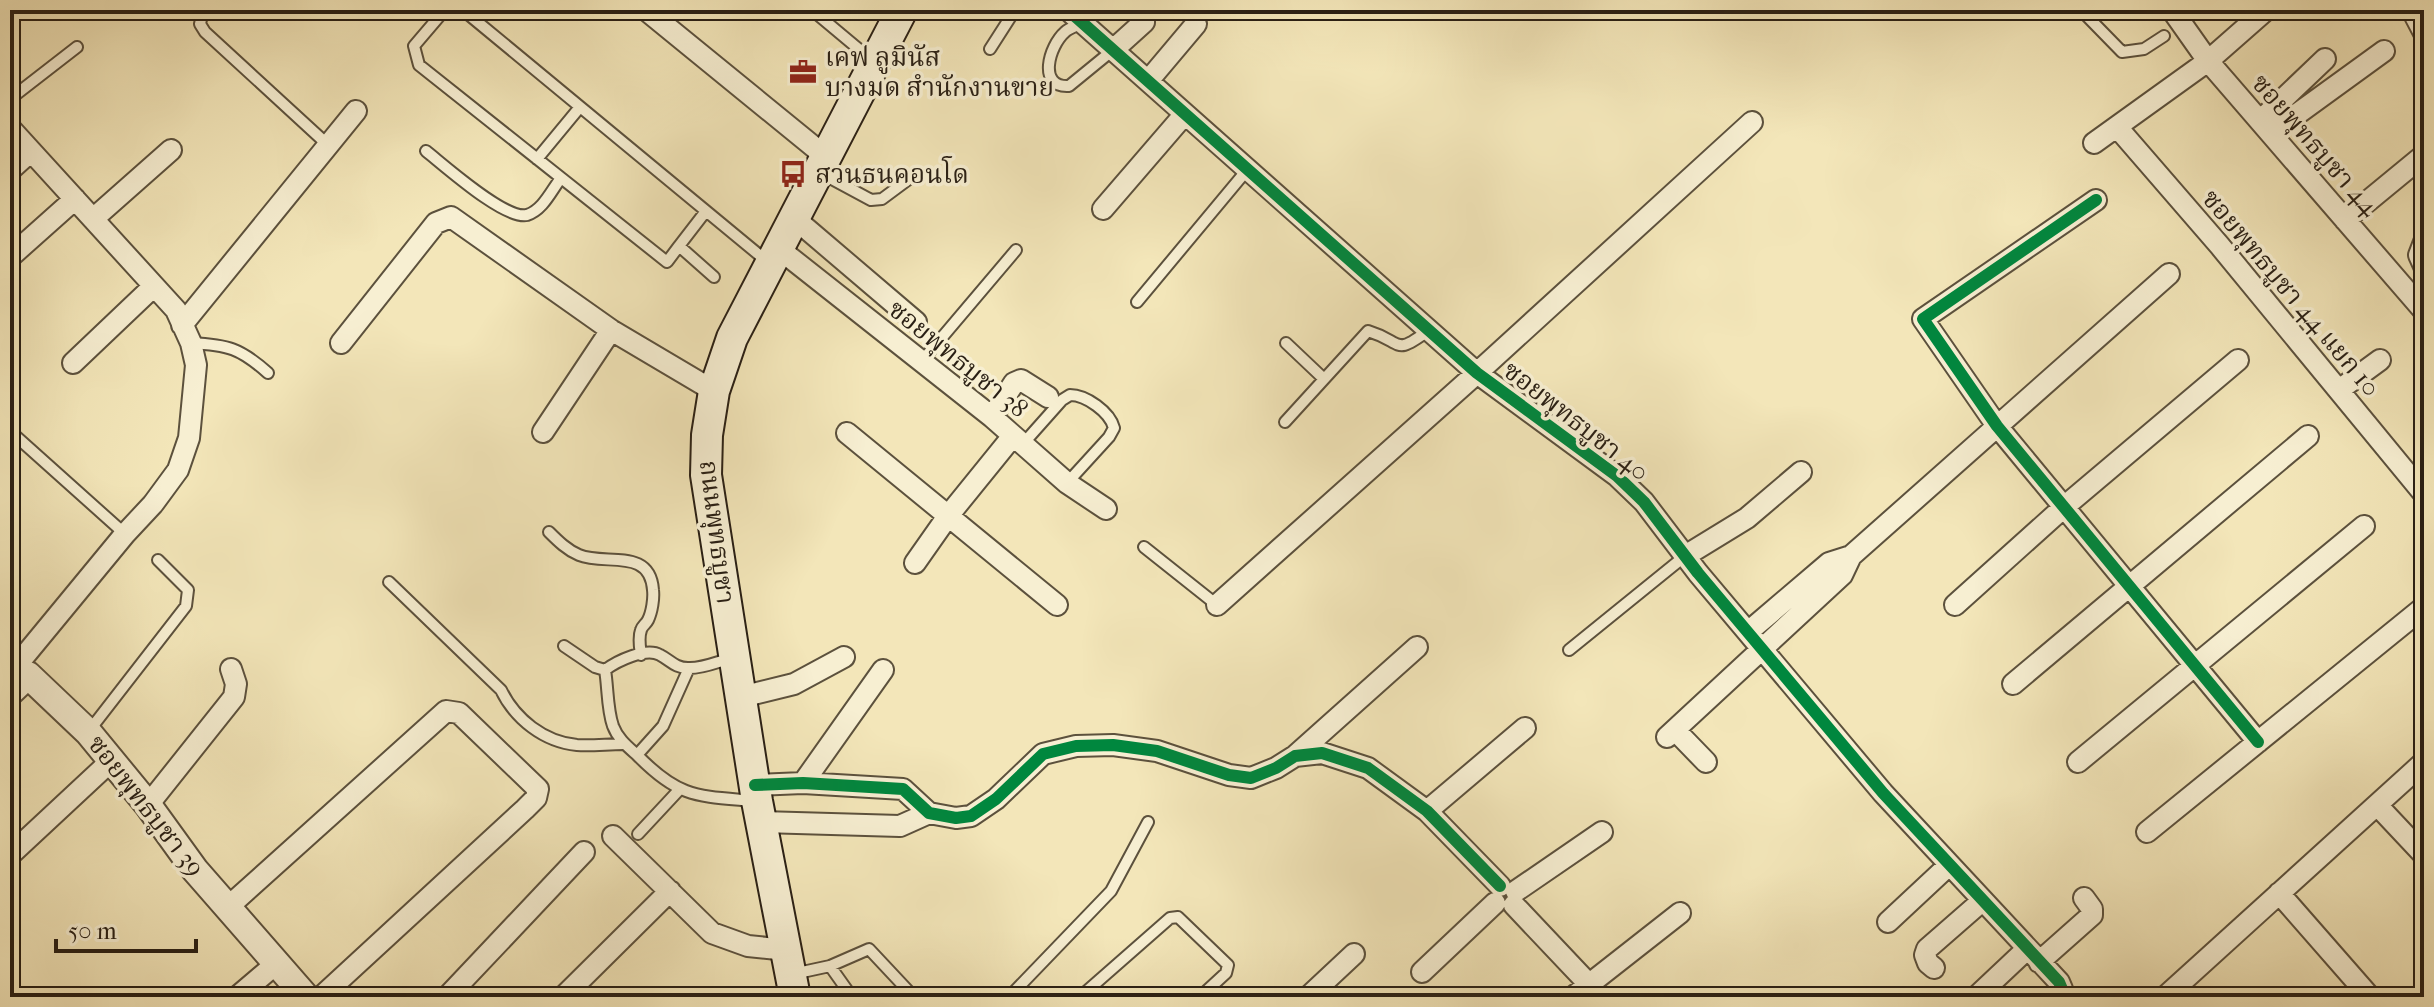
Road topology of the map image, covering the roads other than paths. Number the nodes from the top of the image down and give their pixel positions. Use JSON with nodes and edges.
{"nodes":[{"id":1,"x":203,"y":10,"type":"edge"},
{"id":2,"x":449,"y":10,"type":"edge"},
{"id":3,"x":463,"y":10,"type":"edge"},
{"id":4,"x":646,"y":10,"type":"edge"},
{"id":5,"x":812,"y":10,"type":"edge"},
{"id":6,"x":902,"y":10,"type":"edge"},
{"id":7,"x":1015,"y":10,"type":"edge"},
{"id":8,"x":2081,"y":10,"type":"edge"},
{"id":9,"x":2172,"y":10,"type":"edge"},
{"id":10,"x":2266,"y":10,"type":"edge"},
{"id":11,"x":2412,"y":10,"type":"edge"},
{"id":12,"x":1142,"y":12,"type":"dead end"},
{"id":13,"x":1075,"y":16,"type":"edge"},
{"id":14,"x":1196,"y":24,"type":"dead end"},
{"id":15,"x":2424,"y":33,"type":"edge"},
{"id":16,"x":2164,"y":36,"type":"dead end"},
{"id":17,"x":77,"y":47,"type":"dead end"},
{"id":18,"x":990,"y":49,"type":"dead end"},
{"id":19,"x":1113,"y":50,"type":"junction"},
{"id":20,"x":2384,"y":51,"type":"dead end"},
{"id":21,"x":2325,"y":59,"type":"dead end"},
{"id":22,"x":2208,"y":61,"type":"junction"},
{"id":23,"x":875,"y":62,"type":"junction"},
{"id":24,"x":1148,"y":81,"type":"junction"},
{"id":25,"x":10,"y":99,"type":"edge"},
{"id":26,"x":580,"y":107,"type":"junction"},
{"id":27,"x":356,"y":111,"type":"dead end"},
{"id":28,"x":1184,"y":115,"type":"junction"},
{"id":29,"x":1752,"y":122,"type":"dead end"},
{"id":30,"x":2117,"y":127,"type":"junction"},
{"id":31,"x":2266,"y":127,"type":"junction"},
{"id":32,"x":10,"y":128,"type":"edge"},
{"id":33,"x":2094,"y":143,"type":"dead end"},
{"id":34,"x":328,"y":145,"type":"junction"},
{"id":35,"x":171,"y":150,"type":"dead end"},
{"id":36,"x":31,"y":151,"type":"junction"},
{"id":37,"x":426,"y":151,"type":"dead end"},
{"id":38,"x":2424,"y":155,"type":"edge"},
{"id":39,"x":537,"y":159,"type":"junction"},
{"id":40,"x":821,"y":164,"type":"junction"},
{"id":41,"x":10,"y":170,"type":"edge"},
{"id":42,"x":1247,"y":170,"type":"junction"},
{"id":43,"x":917,"y":173,"type":"dead end"},
{"id":44,"x":561,"y":178,"type":"junction"},
{"id":45,"x":75,"y":199,"type":"junction"},
{"id":46,"x":2096,"y":200,"type":"dead end"},
{"id":47,"x":1103,"y":209,"type":"dead end"},
{"id":48,"x":706,"y":211,"type":"junction"},
{"id":49,"x":794,"y":218,"type":"junction"},
{"id":50,"x":93,"y":219,"type":"junction"},
{"id":51,"x":2345,"y":220,"type":"junction"},
{"id":52,"x":2424,"y":242,"type":"edge"},
{"id":53,"x":679,"y":246,"type":"junction"},
{"id":54,"x":1016,"y":250,"type":"dead end"},
{"id":55,"x":774,"y":256,"type":"junction"},
{"id":56,"x":10,"y":257,"type":"edge"},
{"id":57,"x":2424,"y":266,"type":"edge"},
{"id":58,"x":2169,"y":274,"type":"dead end"},
{"id":59,"x":2424,"y":276,"type":"edge"},
{"id":60,"x":714,"y":277,"type":"dead end"},
{"id":61,"x":154,"y":286,"type":"junction"},
{"id":62,"x":2405,"y":289,"type":"junction"},
{"id":63,"x":1137,"y":302,"type":"dead end"},
{"id":64,"x":2424,"y":311,"type":"edge"},
{"id":65,"x":916,"y":322,"type":"dead end"},
{"id":66,"x":611,"y":330,"type":"junction"},
{"id":67,"x":1429,"y":330,"type":"junction"},
{"id":68,"x":186,"y":334,"type":"junction"},
{"id":69,"x":341,"y":343,"type":"dead end"},
{"id":70,"x":1286,"y":343,"type":"dead end"},
{"id":71,"x":2238,"y":360,"type":"dead end"},
{"id":72,"x":2380,"y":360,"type":"dead end"},
{"id":73,"x":922,"y":361,"type":"junction"},
{"id":74,"x":73,"y":363,"type":"dead end"},
{"id":75,"x":268,"y":373,"type":"dead end"},
{"id":76,"x":1477,"y":373,"type":"junction"},
{"id":77,"x":1324,"y":379,"type":"junction"},
{"id":78,"x":2339,"y":390,"type":"junction"},
{"id":79,"x":714,"y":391,"type":"junction"},
{"id":80,"x":1048,"y":397,"type":"dead end"},
{"id":81,"x":992,"y":417,"type":"junction"},
{"id":82,"x":1285,"y":422,"type":"dead end"},
{"id":83,"x":1997,"y":426,"type":"junction"},
{"id":84,"x":10,"y":431,"type":"edge"},
{"id":85,"x":543,"y":432,"type":"dead end"},
{"id":86,"x":847,"y":433,"type":"dead end"},
{"id":87,"x":2308,"y":436,"type":"dead end"},
{"id":88,"x":1017,"y":441,"type":"junction"},
{"id":89,"x":1801,"y":472,"type":"dead end"},
{"id":90,"x":1067,"y":483,"type":"junction"},
{"id":91,"x":2424,"y":494,"type":"edge"},
{"id":92,"x":2064,"y":507,"type":"junction"},
{"id":93,"x":1106,"y":509,"type":"dead end"},
{"id":94,"x":948,"y":516,"type":"junction"},
{"id":95,"x":2364,"y":526,"type":"dead end"},
{"id":96,"x":549,"y":532,"type":"dead end"},
{"id":97,"x":125,"y":534,"type":"junction"},
{"id":98,"x":1144,"y":547,"type":"dead end"},
{"id":99,"x":1685,"y":556,"type":"junction"},
{"id":100,"x":1851,"y":556,"type":"junction"},
{"id":101,"x":158,"y":560,"type":"dead end"},
{"id":102,"x":915,"y":563,"type":"dead end"},
{"id":103,"x":389,"y":582,"type":"dead end"},
{"id":104,"x":2129,"y":586,"type":"junction"},
{"id":105,"x":1057,"y":605,"type":"dead end"},
{"id":106,"x":1217,"y":605,"type":"joint"},
{"id":107,"x":1955,"y":605,"type":"dead end"},
{"id":108,"x":2424,"y":607,"type":"edge"},
{"id":109,"x":1748,"y":632,"type":"junction"},
{"id":110,"x":564,"y":646,"type":"dead end"},
{"id":111,"x":1417,"y":647,"type":"dead end"},
{"id":112,"x":1762,"y":649,"type":"junction"},
{"id":113,"x":1569,"y":650,"type":"dead end"},
{"id":114,"x":641,"y":655,"type":"junction"},
{"id":115,"x":734,"y":657,"type":"junction"},
{"id":116,"x":844,"y":657,"type":"dead end"},
{"id":117,"x":2196,"y":665,"type":"junction"},
{"id":118,"x":689,"y":668,"type":"junction"},
{"id":119,"x":231,"y":669,"type":"dead end"},
{"id":120,"x":605,"y":670,"type":"junction"},
{"id":121,"x":883,"y":670,"type":"dead end"},
{"id":122,"x":16,"y":672,"type":"edge"},
{"id":123,"x":2013,"y":684,"type":"dead end"},
{"id":124,"x":741,"y":697,"type":"junction"},
{"id":125,"x":1525,"y":728,"type":"dead end"},
{"id":126,"x":88,"y":732,"type":"junction"},
{"id":127,"x":2258,"y":742,"type":"junction"},
{"id":128,"x":623,"y":744,"type":"junction"},
{"id":129,"x":637,"y":755,"type":"junction"},
{"id":130,"x":1295,"y":756,"type":"junction"},
{"id":131,"x":111,"y":761,"type":"junction"},
{"id":132,"x":1706,"y":762,"type":"dead end"},
{"id":133,"x":2078,"y":762,"type":"dead end"},
{"id":134,"x":2424,"y":762,"type":"edge"},
{"id":135,"x":803,"y":783,"type":"junction"},
{"id":136,"x":679,"y":790,"type":"junction"},
{"id":137,"x":758,"y":803,"type":"junction"},
{"id":138,"x":148,"y":805,"type":"junction"},
{"id":139,"x":2377,"y":805,"type":"junction"},
{"id":140,"x":1427,"y":811,"type":"junction"},
{"id":141,"x":929,"y":813,"type":"junction"},
{"id":142,"x":1148,"y":822,"type":"dead end"},
{"id":143,"x":1602,"y":832,"type":"dead end"},
{"id":144,"x":2147,"y":832,"type":"dead end"},
{"id":145,"x":638,"y":834,"type":"dead end"},
{"id":146,"x":613,"y":836,"type":"dead end"},
{"id":147,"x":584,"y":852,"type":"dead end"},
{"id":148,"x":10,"y":855,"type":"edge"},
{"id":149,"x":2424,"y":855,"type":"edge"},
{"id":150,"x":1948,"y":866,"type":"junction"},
{"id":151,"x":670,"y":891,"type":"junction"},
{"id":152,"x":2279,"y":893,"type":"junction"},
{"id":153,"x":1506,"y":896,"type":"junction"},
{"id":154,"x":2084,"y":898,"type":"dead end"},
{"id":155,"x":1982,"y":901,"type":"junction"},
{"id":156,"x":228,"y":907,"type":"junction"},
{"id":157,"x":1680,"y":913,"type":"dead end"},
{"id":158,"x":1888,"y":922,"type":"dead end"},
{"id":159,"x":1354,"y":954,"type":"dead end"},
{"id":160,"x":2033,"y":956,"type":"junction"},
{"id":161,"x":277,"y":963,"type":"junction"},
{"id":162,"x":830,"y":966,"type":"junction"},
{"id":163,"x":1934,"y":968,"type":"dead end"},
{"id":164,"x":1422,"y":972,"type":"dead end"},
{"id":165,"x":791,"y":974,"type":"edge"},
{"id":166,"x":1588,"y":992,"type":"edge"},
{"id":167,"x":2060,"y":993,"type":"dead end"},
{"id":168,"x":2177,"y":993,"type":"edge"},
{"id":169,"x":570,"y":995,"type":"edge"},
{"id":170,"x":237,"y":997,"type":"edge"},
{"id":171,"x":306,"y":997,"type":"edge"},
{"id":172,"x":321,"y":997,"type":"edge"},
{"id":173,"x":447,"y":997,"type":"edge"},
{"id":174,"x":852,"y":997,"type":"edge"},
{"id":175,"x":914,"y":997,"type":"edge"},
{"id":176,"x":1009,"y":997,"type":"edge"},
{"id":177,"x":1080,"y":997,"type":"edge"},
{"id":178,"x":1200,"y":997,"type":"edge"},
{"id":179,"x":1308,"y":997,"type":"edge"},
{"id":180,"x":1976,"y":997,"type":"edge"},
{"id":181,"x":2370,"y":997,"type":"edge"}],
"edges":[{"from":1,"to":34,"type":"lane"},
{"from":2,"to":39,"type":"lane"},
{"from":3,"to":26,"type":"lane"},
{"from":4,"to":40,"type":"street"},
{"from":5,"to":23,"type":"lane"},
{"from":6,"to":23,"type":"main road","name":"ถนนพุทธบูชา"},
{"from":7,"to":18,"type":"lane"},
{"from":8,"to":16,"type":"lane"},
{"from":9,"to":22,"type":"street","name":"ซอยพุทธบูชา 44"},
{"from":10,"to":22,"type":"street"},
{"from":11,"to":15,"type":"street"},
{"from":12,"to":19,"type":"street"},
{"from":13,"to":19,"type":"street","name":"ซอยพุทธบูชา 40"},
{"from":13,"to":19,"type":"lane"},
{"from":14,"to":24,"type":"street"},
{"from":17,"to":25,"type":"lane"},
{"from":19,"to":24,"type":"street","name":"ซอยพุทธบูชา 40"},
{"from":20,"to":31,"type":"street"},
{"from":21,"to":31,"type":"street"},
{"from":22,"to":30,"type":"street"},
{"from":22,"to":31,"type":"street","name":"ซอยพุทธบูชา 44"},
{"from":23,"to":40,"type":"main road","name":"ถนนพุทธบูชา"},
{"from":24,"to":28,"type":"street","name":"ซอยพุทธบูชา 40"},
{"from":26,"to":39,"type":"lane"},
{"from":26,"to":48,"type":"lane"},
{"from":27,"to":34,"type":"street"},
{"from":28,"to":42,"type":"street","name":"ซอยพุทธบูชา 40"},
{"from":28,"to":47,"type":"street"},
{"from":29,"to":76,"type":"street"},
{"from":30,"to":33,"type":"street"},
{"from":30,"to":78,"type":"street","name":"ซอยพุทธบูชา 44 แยก 10"},
{"from":31,"to":51,"type":"street","name":"ซอยพุทธบูชา 44"},
{"from":32,"to":36,"type":"street"},
{"from":34,"to":68,"type":"street"},
{"from":35,"to":50,"type":"street"},
{"from":36,"to":41,"type":"street"},
{"from":36,"to":45,"type":"street"},
{"from":37,"to":44,"type":"lane"},
{"from":38,"to":51,"type":"street"},
{"from":39,"to":44,"type":"lane"},
{"from":40,"to":43,"type":"lane"},
{"from":40,"to":49,"type":"main road","name":"ถนนพุทธบูชา"},
{"from":42,"to":63,"type":"lane"},
{"from":42,"to":67,"type":"street","name":"ซอยพุทธบูชา 40"},
{"from":44,"to":53,"type":"lane"},
{"from":45,"to":50,"type":"street"},
{"from":45,"to":56,"type":"street"},
{"from":46,"to":83,"type":"street"},
{"from":48,"to":53,"type":"lane"},
{"from":48,"to":55,"type":"lane"},
{"from":49,"to":55,"type":"main road","name":"ถนนพุทธบูชา"},
{"from":49,"to":65,"type":"street"},
{"from":50,"to":61,"type":"street"},
{"from":51,"to":62,"type":"street","name":"ซอยพุทธบูชา 44"},
{"from":52,"to":57,"type":"street"},
{"from":53,"to":60,"type":"lane"},
{"from":54,"to":73,"type":"lane"},
{"from":55,"to":73,"type":"street","name":"ซอยพุทธบูชา 38"},
{"from":55,"to":79,"type":"main road","name":"ถนนพุทธบูชา"},
{"from":58,"to":83,"type":"street"},
{"from":59,"to":62,"type":"street"},
{"from":61,"to":68,"type":"street"},
{"from":61,"to":74,"type":"street"},
{"from":62,"to":64,"type":"street","name":"ซอยพุทธบูชา 44"},
{"from":66,"to":69,"type":"street"},
{"from":66,"to":79,"type":"street"},
{"from":66,"to":85,"type":"street"},
{"from":67,"to":76,"type":"street","name":"ซอยพุทธบูชา 40"},
{"from":67,"to":77,"type":"lane"},
{"from":68,"to":75,"type":"lane"},
{"from":68,"to":97,"type":"street"},
{"from":70,"to":77,"type":"lane"},
{"from":71,"to":92,"type":"street"},
{"from":72,"to":78,"type":"street"},
{"from":73,"to":81,"type":"street","name":"ซอยพุทธบูชา 38"},
{"from":76,"to":99,"type":"street","name":"ซอยพุทธบูชา 40"},
{"from":76,"to":106,"type":"street"},
{"from":77,"to":82,"type":"lane"},
{"from":78,"to":91,"type":"street","name":"ซอยพุทธบูชา 44 แยก 10"},
{"from":79,"to":115,"type":"main road","name":"ถนนพุทธบูชา"},
{"from":80,"to":81,"type":"street"},
{"from":81,"to":88,"type":"street","name":"ซอยพุทธบูชา 38"},
{"from":83,"to":92,"type":"street"},
{"from":83,"to":100,"type":"street"},
{"from":84,"to":97,"type":"lane"},
{"from":86,"to":94,"type":"street"},
{"from":87,"to":104,"type":"street"},
{"from":88,"to":90,"type":"street","name":"ซอยพุทธบูชา 38"},
{"from":88,"to":90,"type":"lane"},
{"from":88,"to":94,"type":"street"},
{"from":89,"to":99,"type":"street"},
{"from":90,"to":93,"type":"street","name":"ซอยพุทธบูชา 38"},
{"from":92,"to":104,"type":"street"},
{"from":92,"to":107,"type":"street"},
{"from":94,"to":102,"type":"street"},
{"from":94,"to":105,"type":"street"},
{"from":95,"to":117,"type":"street"},
{"from":96,"to":114,"type":"lane"},
{"from":97,"to":122,"type":"street"},
{"from":98,"to":106,"type":"lane"},
{"from":99,"to":109,"type":"street","name":"ซอยพุทธบูชา 40"},
{"from":99,"to":113,"type":"lane"},
{"from":100,"to":109,"type":"street"},
{"from":100,"to":112,"type":"street"},
{"from":101,"to":126,"type":"lane"},
{"from":103,"to":128,"type":"lane"},
{"from":104,"to":117,"type":"street"},
{"from":104,"to":123,"type":"street"},
{"from":108,"to":127,"type":"street"},
{"from":109,"to":112,"type":"street","name":"ซอยพุทธบูชา 40"},
{"from":110,"to":120,"type":"lane"},
{"from":111,"to":130,"type":"street"},
{"from":112,"to":132,"type":"street"},
{"from":112,"to":150,"type":"street","name":"ซอยพุทธบูชา 40"},
{"from":114,"to":118,"type":"lane"},
{"from":114,"to":120,"type":"lane"},
{"from":115,"to":118,"type":"lane"},
{"from":115,"to":124,"type":"main road","name":"ถนนพุทธบูชา"},
{"from":116,"to":124,"type":"street"},
{"from":117,"to":127,"type":"street"},
{"from":117,"to":133,"type":"street"},
{"from":118,"to":129,"type":"lane"},
{"from":119,"to":138,"type":"street"},
{"from":120,"to":128,"type":"lane"},
{"from":121,"to":135,"type":"street"},
{"from":122,"to":126,"type":"street","name":"ซอยพุทธบูชา 39"},
{"from":124,"to":137,"type":"main road","name":"ถนนพุทธบูชา"},
{"from":125,"to":140,"type":"street"},
{"from":126,"to":131,"type":"street","name":"ซอยพุทธบูชา 39"},
{"from":127,"to":144,"type":"street"},
{"from":128,"to":129,"type":"lane"},
{"from":129,"to":136,"type":"lane"},
{"from":130,"to":140,"type":"street"},
{"from":130,"to":141,"type":"street"},
{"from":131,"to":138,"type":"street","name":"ซอยพุทธบูชา 39"},
{"from":131,"to":148,"type":"street"},
{"from":134,"to":139,"type":"street"},
{"from":135,"to":137,"type":"street"},
{"from":135,"to":141,"type":"street"},
{"from":136,"to":137,"type":"lane"},
{"from":136,"to":145,"type":"lane"},
{"from":137,"to":141,"type":"street"},
{"from":137,"to":165,"type":"main road","name":"ถนนพุทธบูชา"},
{"from":138,"to":156,"type":"street","name":"ซอยพุทธบูชา 39"},
{"from":139,"to":149,"type":"street"},
{"from":139,"to":152,"type":"street"},
{"from":140,"to":153,"type":"street"},
{"from":142,"to":176,"type":"lane"},
{"from":143,"to":153,"type":"street"},
{"from":146,"to":151,"type":"street"},
{"from":147,"to":173,"type":"street"},
{"from":150,"to":155,"type":"street","name":"ซอยพุทธบูชา 40"},
{"from":150,"to":158,"type":"street"},
{"from":151,"to":165,"type":"street"},
{"from":151,"to":169,"type":"street"},
{"from":152,"to":168,"type":"street"},
{"from":152,"to":181,"type":"street"},
{"from":153,"to":164,"type":"street"},
{"from":153,"to":166,"type":"street"},
{"from":154,"to":160,"type":"street"},
{"from":155,"to":160,"type":"street","name":"ซอยพุทธบูชา 40"},
{"from":155,"to":163,"type":"street"},
{"from":156,"to":161,"type":"street","name":"ซอยพุทธบูชา 39"},
{"from":156,"to":172,"type":"street"},
{"from":157,"to":166,"type":"street"},
{"from":159,"to":179,"type":"street"},
{"from":160,"to":167,"type":"street","name":"ซอยพุทธบูชา 40"},
{"from":160,"to":180,"type":"street"},
{"from":161,"to":170,"type":"street"},
{"from":161,"to":171,"type":"street","name":"ซอยพุทธบูชา 39"},
{"from":162,"to":165,"type":"lane"},
{"from":162,"to":174,"type":"lane"},
{"from":162,"to":175,"type":"lane"},
{"from":177,"to":178,"type":"lane"}]}
